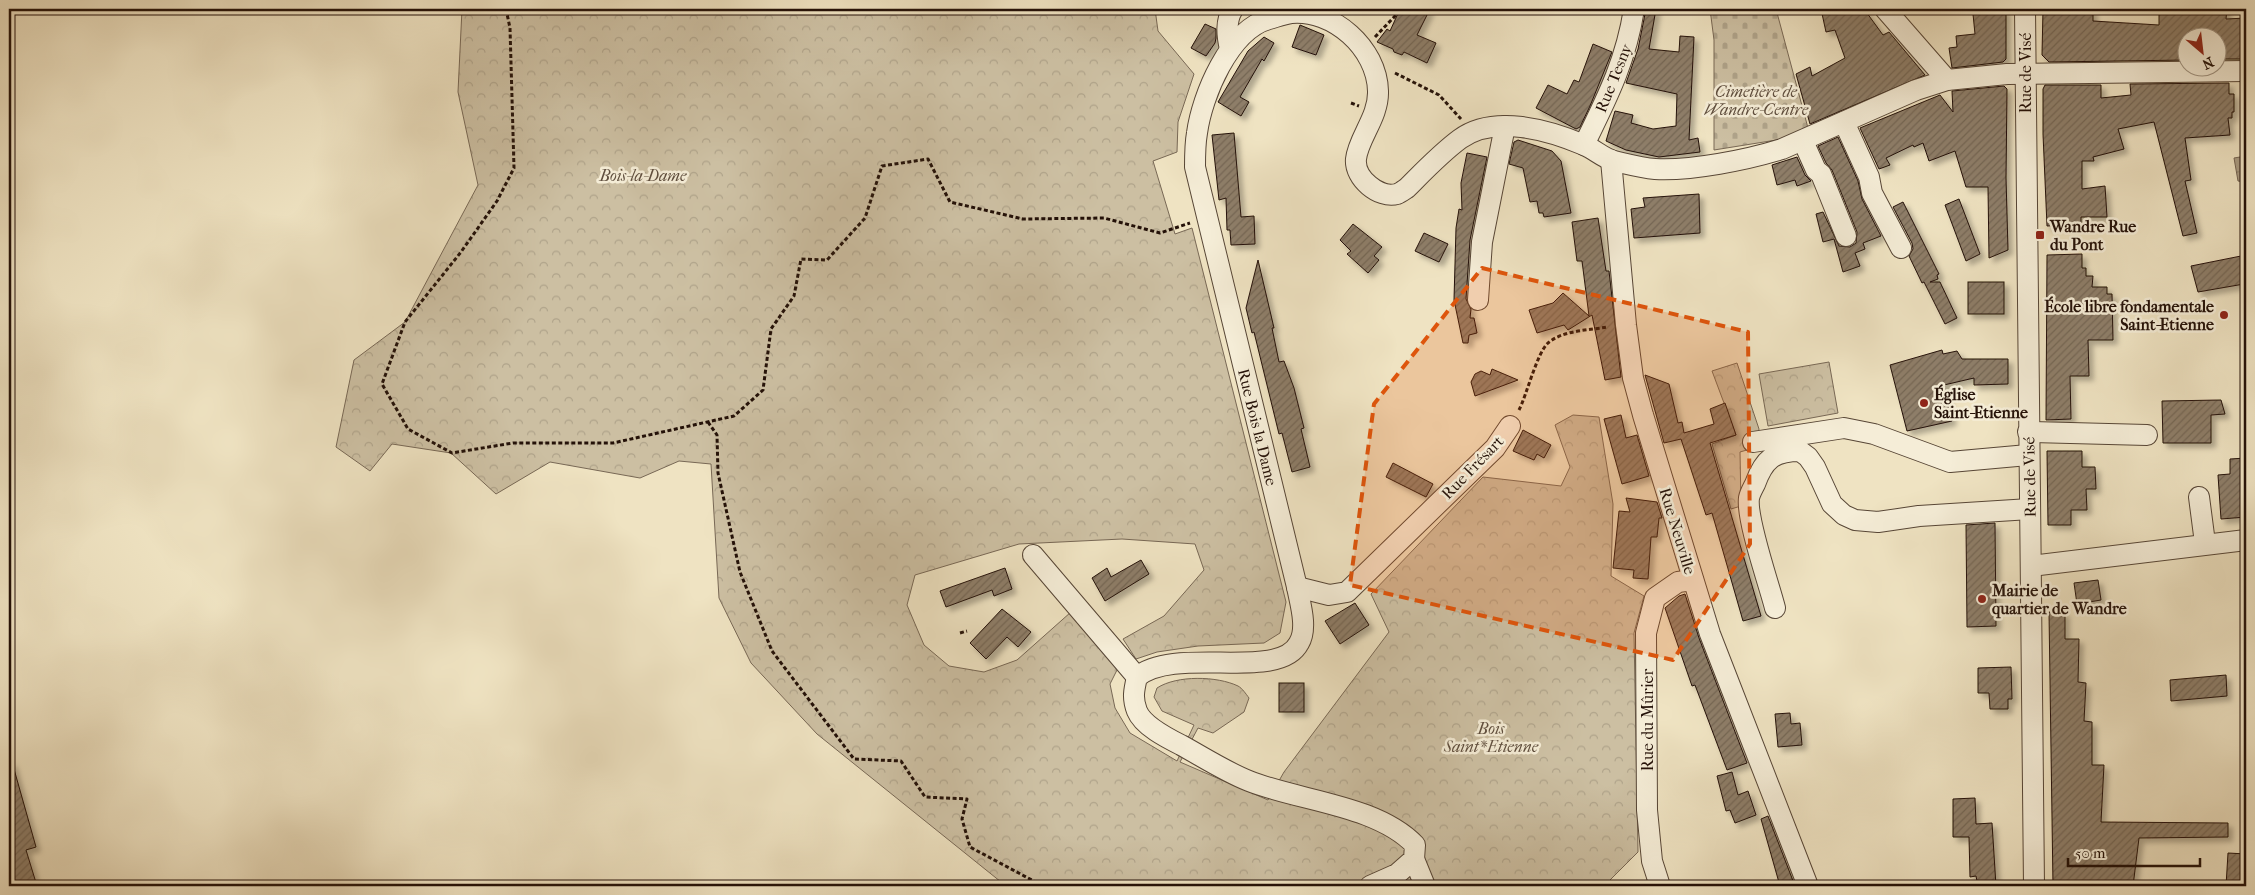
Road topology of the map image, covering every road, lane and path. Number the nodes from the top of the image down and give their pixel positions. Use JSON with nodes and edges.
{"nodes":[{"id":1,"x":506,"y":9,"type":"edge"},
{"id":2,"x":1233,"y":9,"type":"edge"},
{"id":3,"x":1398,"y":9,"type":"edge"},
{"id":4,"x":1634,"y":9,"type":"edge"},
{"id":5,"x":1886,"y":9,"type":"edge"},
{"id":6,"x":2025,"y":9,"type":"edge"},
{"id":7,"x":1361,"y":45,"type":"junction"},
{"id":8,"x":1230,"y":49,"type":"junction"},
{"id":9,"x":1372,"y":66,"type":"junction"},
{"id":10,"x":2246,"y":71,"type":"edge"},
{"id":11,"x":2025,"y":74,"type":"junction"},
{"id":12,"x":1946,"y":80,"type":"junction"},
{"id":13,"x":1844,"y":122,"type":"junction"},
{"id":14,"x":1505,"y":126,"type":"junction"},
{"id":15,"x":1473,"y":132,"type":"junction"},
{"id":16,"x":1803,"y":142,"type":"junction"},
{"id":17,"x":1584,"y":145,"type":"junction"},
{"id":18,"x":1611,"y":160,"type":"junction"},
{"id":19,"x":1208,"y":225,"type":"junction"},
{"id":20,"x":1846,"y":236,"type":"dead end"},
{"id":21,"x":1901,"y":248,"type":"dead end"},
{"id":22,"x":1478,"y":300,"type":"dead end"},
{"id":23,"x":1626,"y":325,"type":"junction"},
{"id":24,"x":708,"y":422,"type":"junction"},
{"id":25,"x":1510,"y":426,"type":"joint"},
{"id":26,"x":2028,"y":432,"type":"junction"},
{"id":27,"x":2147,"y":435,"type":"dead end"},
{"id":28,"x":1753,"y":442,"type":"dead end"},
{"id":29,"x":2028,"y":454,"type":"junction"},
{"id":30,"x":2200,"y":496,"type":"dead end"},
{"id":31,"x":2030,"y":509,"type":"junction"},
{"id":32,"x":2246,"y":540,"type":"edge"},
{"id":33,"x":2205,"y":544,"type":"junction"},
{"id":34,"x":1032,"y":555,"type":"dead end"},
{"id":35,"x":2031,"y":566,"type":"junction"},
{"id":36,"x":1693,"y":580,"type":"junction"},
{"id":37,"x":1297,"y":587,"type":"junction"},
{"id":38,"x":1775,"y":608,"type":"dead end"},
{"id":39,"x":967,"y":631,"type":"dead end"},
{"id":40,"x":960,"y":633,"type":"dead end"},
{"id":41,"x":1137,"y":677,"type":"junction"},
{"id":42,"x":1414,"y":859,"type":"junction"},
{"id":43,"x":1043,"y":886,"type":"edge"},
{"id":44,"x":1370,"y":886,"type":"edge"},
{"id":45,"x":1425,"y":886,"type":"edge"},
{"id":46,"x":1660,"y":886,"type":"edge"},
{"id":47,"x":1808,"y":886,"type":"edge"},
{"id":48,"x":2034,"y":886,"type":"edge"}],
"edges":[{"from":1,"to":24,"type":"path"},
{"from":2,"to":8,"type":"street"},
{"from":3,"to":7,"type":"path"},
{"from":4,"to":17,"type":"street","name":"Rue Tesny"},
{"from":5,"to":12,"type":"street"},
{"from":6,"to":11,"type":"street","name":"Rue de Visé"},
{"from":7,"to":8,"type":"street","name":"Rue Bois la Dame"},
{"from":7,"to":9,"type":"street","name":"Rue Bois la Dame"},
{"from":8,"to":19,"type":"street","name":"Rue Bois la Dame"},
{"from":9,"to":15,"type":"path"},
{"from":9,"to":15,"type":"street","name":"Rue Bois la Dame"},
{"from":10,"to":11,"type":"street","name":"Rue Bois la Dame"},
{"from":11,"to":12,"type":"street","name":"Rue Bois la Dame"},
{"from":11,"to":26,"type":"street","name":"Rue de Visé"},
{"from":12,"to":13,"type":"street","name":"Rue Bois la Dame"},
{"from":13,"to":16,"type":"street","name":"Rue Bois la Dame"},
{"from":13,"to":21,"type":"street"},
{"from":14,"to":15,"type":"street","name":"Rue Bois la Dame"},
{"from":14,"to":17,"type":"street","name":"Rue Bois la Dame"},
{"from":14,"to":22,"type":"street"},
{"from":16,"to":18,"type":"street","name":"Rue Bois la Dame"},
{"from":16,"to":20,"type":"street"},
{"from":17,"to":18,"type":"street","name":"Rue Bois la Dame"},
{"from":18,"to":23,"type":"street","name":"Rue Neuville"},
{"from":19,"to":24,"type":"path"},
{"from":19,"to":37,"type":"street","name":"Rue Bois la Dame"},
{"from":23,"to":25,"type":"path","name":"Rue Frésart"},
{"from":23,"to":36,"type":"street","name":"Rue Neuville"},
{"from":24,"to":43,"type":"path"},
{"from":25,"to":37,"type":"street","name":"Rue Frésart"},
{"from":26,"to":27,"type":"street"},
{"from":26,"to":29,"type":"street","name":"Rue de Visé"},
{"from":28,"to":29,"type":"street"},
{"from":29,"to":31,"type":"street","name":"Rue de Visé"},
{"from":30,"to":33,"type":"street"},
{"from":31,"to":35,"type":"street","name":"Rue de Visé"},
{"from":31,"to":38,"type":"street"},
{"from":32,"to":33,"type":"street"},
{"from":33,"to":35,"type":"street"},
{"from":34,"to":41,"type":"street"},
{"from":35,"to":48,"type":"street","name":"Rue de Visé"},
{"from":36,"to":46,"type":"street","name":"Rue du Mûrier"},
{"from":36,"to":47,"type":"street","name":"Rue Neuville"},
{"from":37,"to":41,"type":"street","name":"Rue Bois la Dame"},
{"from":39,"to":40,"type":"path"},
{"from":41,"to":42,"type":"street"},
{"from":42,"to":44,"type":"street"},
{"from":42,"to":45,"type":"street"}]}
